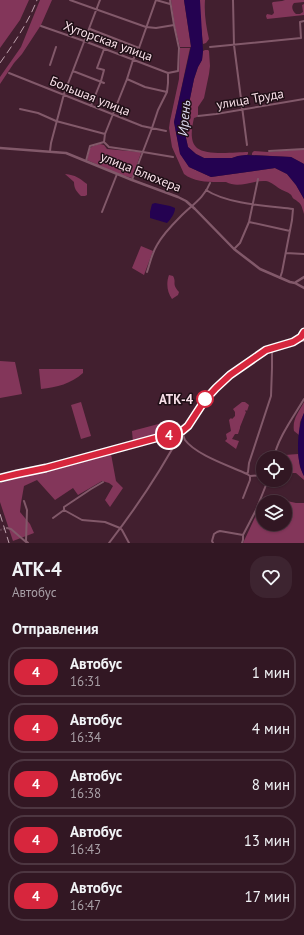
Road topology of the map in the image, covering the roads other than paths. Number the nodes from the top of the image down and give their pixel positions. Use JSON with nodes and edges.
{"nodes":[{"id":1,"x":70,"y":0,"type":"edge"},
{"id":2,"x":100,"y":0,"type":"edge"},
{"id":3,"x":156,"y":0,"type":"edge"},
{"id":4,"x":170,"y":0,"type":"edge"},
{"id":5,"x":233,"y":0,"type":"edge"},
{"id":6,"x":170,"y":4,"type":"junction"},
{"id":7,"x":96,"y":10,"type":"junction"},
{"id":8,"x":304,"y":21,"type":"edge"},
{"id":9,"x":174,"y":25,"type":"junction"},
{"id":10,"x":41,"y":26,"type":"dead end"},
{"id":11,"x":146,"y":27,"type":"junction"},
{"id":12,"x":90,"y":29,"type":"junction"},
{"id":13,"x":84,"y":41,"type":"junction"},
{"id":14,"x":234,"y":44,"type":"junction"},
{"id":15,"x":56,"y":47,"type":"dead end"},
{"id":16,"x":210,"y":47,"type":"dead end"},
{"id":17,"x":139,"y":48,"type":"junction"},
{"id":18,"x":104,"y":49,"type":"junction"},
{"id":19,"x":133,"y":60,"type":"junction"},
{"id":20,"x":50,"y":65,"type":"dead end"},
{"id":21,"x":73,"y":71,"type":"junction"},
{"id":22,"x":9,"y":73,"type":"dead end"},
{"id":23,"x":168,"y":73,"type":"junction"},
{"id":24,"x":127,"y":79,"type":"junction"},
{"id":25,"x":101,"y":81,"type":"junction"},
{"id":26,"x":104,"y":83,"type":"dead end"},
{"id":27,"x":167,"y":92,"type":"junction"},
{"id":28,"x":64,"y":94,"type":"junction"},
{"id":29,"x":304,"y":99,"type":"edge"},
{"id":30,"x":92,"y":106,"type":"junction"},
{"id":31,"x":20,"y":109,"type":"dead end"},
{"id":32,"x":243,"y":109,"type":"junction"},
{"id":33,"x":113,"y":114,"type":"junction"},
{"id":34,"x":198,"y":116,"type":"dead end"},
{"id":35,"x":56,"y":121,"type":"junction"},
{"id":36,"x":152,"y":128,"type":"junction"},
{"id":37,"x":166,"y":131,"type":"dead end"},
{"id":38,"x":105,"y":134,"type":"junction"},
{"id":39,"x":104,"y":142,"type":"junction"},
{"id":40,"x":247,"y":145,"type":"dead end"},
{"id":41,"x":0,"y":148,"type":"edge"},
{"id":42,"x":304,"y":148,"type":"edge"},
{"id":43,"x":50,"y":151,"type":"junction"},
{"id":44,"x":269,"y":151,"type":"dead end"},
{"id":45,"x":144,"y":152,"type":"junction"},
{"id":46,"x":173,"y":157,"type":"dead end"},
{"id":47,"x":86,"y":161,"type":"junction"},
{"id":48,"x":117,"y":174,"type":"junction"},
{"id":49,"x":258,"y":179,"type":"dead end"},
{"id":50,"x":132,"y":180,"type":"junction"},
{"id":51,"x":210,"y":183,"type":"dead end"},
{"id":52,"x":206,"y":190,"type":"junction"},
{"id":53,"x":253,"y":204,"type":"junction"},
{"id":54,"x":192,"y":206,"type":"junction"},
{"id":55,"x":102,"y":212,"type":"dead end"},
{"id":56,"x":249,"y":222,"type":"junction"},
{"id":57,"x":290,"y":231,"type":"junction"},
{"id":58,"x":234,"y":249,"type":"junction"},
{"id":59,"x":286,"y":253,"type":"junction"},
{"id":60,"x":304,"y":254,"type":"edge"},
{"id":61,"x":147,"y":272,"type":"dead end"},
{"id":62,"x":304,"y":277,"type":"edge"},
{"id":63,"x":280,"y":278,"type":"junction"},
{"id":64,"x":295,"y":283,"type":"junction"},
{"id":65,"x":304,"y":288,"type":"edge"},
{"id":66,"x":304,"y":332,"type":"edge"},
{"id":67,"x":296,"y":340,"type":"junction"},
{"id":68,"x":304,"y":341,"type":"edge"},
{"id":69,"x":271,"y":348,"type":"junction"},
{"id":70,"x":304,"y":399,"type":"edge"},
{"id":71,"x":182,"y":431,"type":"junction"},
{"id":72,"x":275,"y":451,"type":"edge"},
{"id":73,"x":247,"y":474,"type":"junction"},
{"id":74,"x":250,"y":476,"type":"junction"},
{"id":75,"x":256,"y":476,"type":"edge"},
{"id":76,"x":0,"y":478,"type":"edge"},
{"id":77,"x":103,"y":482,"type":"dead end"},
{"id":78,"x":265,"y":487,"type":"edge"},
{"id":79,"x":243,"y":498,"type":"dead end"},
{"id":80,"x":24,"y":501,"type":"dead end"},
{"id":81,"x":64,"y":510,"type":"junction"},
{"id":82,"x":53,"y":518,"type":"dead end"},
{"id":83,"x":7,"y":528,"type":"dead end"},
{"id":84,"x":120,"y":528,"type":"junction"},
{"id":85,"x":243,"y":535,"type":"junction"},
{"id":86,"x":27,"y":543,"type":"edge"},
{"id":87,"x":109,"y":543,"type":"edge"},
{"id":88,"x":129,"y":543,"type":"edge"},
{"id":89,"x":213,"y":543,"type":"edge"},
{"id":90,"x":242,"y":543,"type":"edge"}],
"edges":[{"from":1,"to":7,"type":"street"},
{"from":2,"to":7,"type":"street"},
{"from":3,"to":6,"type":"street"},
{"from":3,"to":11,"type":"street"},
{"from":4,"to":6,"type":"street"},
{"from":5,"to":14,"type":"street"},
{"from":6,"to":9,"type":"street"},
{"from":7,"to":11,"type":"street"},
{"from":7,"to":12,"type":"street"},
{"from":8,"to":14,"type":"street"},
{"from":9,"to":11,"type":"street"},
{"from":9,"to":23,"type":"street"},
{"from":10,"to":13,"type":"street","name":"Хуторская улица"},
{"from":11,"to":17,"type":"street"},
{"from":12,"to":13,"type":"street"},
{"from":12,"to":17,"type":"street"},
{"from":13,"to":18,"type":"street","name":"Хуторская улица"},
{"from":13,"to":21,"type":"street"},
{"from":14,"to":16,"type":"street"},
{"from":14,"to":32,"type":"street"},
{"from":15,"to":20,"type":"street"},
{"from":17,"to":19,"type":"street"},
{"from":18,"to":19,"type":"street","name":"Хуторская улица"},
{"from":18,"to":25,"type":"street"},
{"from":19,"to":23,"type":"street","name":"Хуторская улица"},
{"from":19,"to":24,"type":"street"},
{"from":21,"to":25,"type":"street"},
{"from":21,"to":28,"type":"street"},
{"from":22,"to":28,"type":"street","name":"Большая улица"},
{"from":23,"to":27,"type":"street"},
{"from":24,"to":27,"type":"street"},
{"from":24,"to":33,"type":"street"},
{"from":25,"to":26,"type":"street"},
{"from":25,"to":30,"type":"street"},
{"from":27,"to":36,"type":"street"},
{"from":28,"to":30,"type":"street","name":"Большая улица"},
{"from":28,"to":35,"type":"street"},
{"from":29,"to":32,"type":"street","name":"улица Труда"},
{"from":30,"to":33,"type":"street","name":"Большая улица"},
{"from":31,"to":35,"type":"street"},
{"from":32,"to":34,"type":"street","name":"улица Труда"},
{"from":32,"to":40,"type":"street"},
{"from":33,"to":36,"type":"street","name":"Большая улица"},
{"from":33,"to":38,"type":"street"},
{"from":35,"to":38,"type":"street"},
{"from":35,"to":43,"type":"street"},
{"from":36,"to":37,"type":"street","name":"Большая улица"},
{"from":36,"to":45,"type":"street"},
{"from":38,"to":39,"type":"street"},
{"from":39,"to":45,"type":"street","name":"улица Блюхера"},
{"from":39,"to":47,"type":"street"},
{"from":41,"to":43,"type":"street","name":"улица Блюхера"},
{"from":42,"to":44,"type":"street"},
{"from":43,"to":47,"type":"street","name":"улица Блюхера"},
{"from":45,"to":46,"type":"street","name":"улица Блюхера"},
{"from":45,"to":50,"type":"street"},
{"from":47,"to":48,"type":"street","name":"улица Блюхера"},
{"from":48,"to":50,"type":"street","name":"улица Блюхера"},
{"from":48,"to":55,"type":"street"},
{"from":49,"to":53,"type":"street"},
{"from":50,"to":54,"type":"street","name":"улица Блюхера"},
{"from":51,"to":52,"type":"street"},
{"from":52,"to":53,"type":"street"},
{"from":52,"to":54,"type":"street"},
{"from":53,"to":56,"type":"street"},
{"from":53,"to":57,"type":"street"},
{"from":54,"to":58,"type":"street","name":"улица Блюхера"},
{"from":54,"to":61,"type":"street"},
{"from":56,"to":57,"type":"street"},
{"from":56,"to":58,"type":"street"},
{"from":57,"to":59,"type":"street"},
{"from":58,"to":63,"type":"street","name":"улица Блюхера"},
{"from":59,"to":60,"type":"street"},
{"from":59,"to":63,"type":"street"},
{"from":62,"to":64,"type":"street"},
{"from":63,"to":64,"type":"street","name":"улица Блюхера"},
{"from":64,"to":65,"type":"street","name":"улица Блюхера"},
{"from":66,"to":67,"type":"main road"},
{"from":67,"to":68,"type":"street"},
{"from":67,"to":69,"type":"main road"},
{"from":69,"to":71,"type":"main road"},
{"from":69,"to":73,"type":"street"},
{"from":70,"to":72,"type":"street"},
{"from":71,"to":73,"type":"street"},
{"from":71,"to":76,"type":"main road"},
{"from":71,"to":84,"type":"street"},
{"from":73,"to":74,"type":"street"},
{"from":74,"to":75,"type":"street"},
{"from":74,"to":79,"type":"street"},
{"from":77,"to":81,"type":"street"},
{"from":78,"to":85,"type":"street"},
{"from":80,"to":86,"type":"street"},
{"from":81,"to":82,"type":"street"},
{"from":81,"to":84,"type":"street"},
{"from":83,"to":86,"type":"street"},
{"from":84,"to":87,"type":"street"},
{"from":84,"to":88,"type":"street"},
{"from":85,"to":89,"type":"street"},
{"from":85,"to":90,"type":"street"}]}
